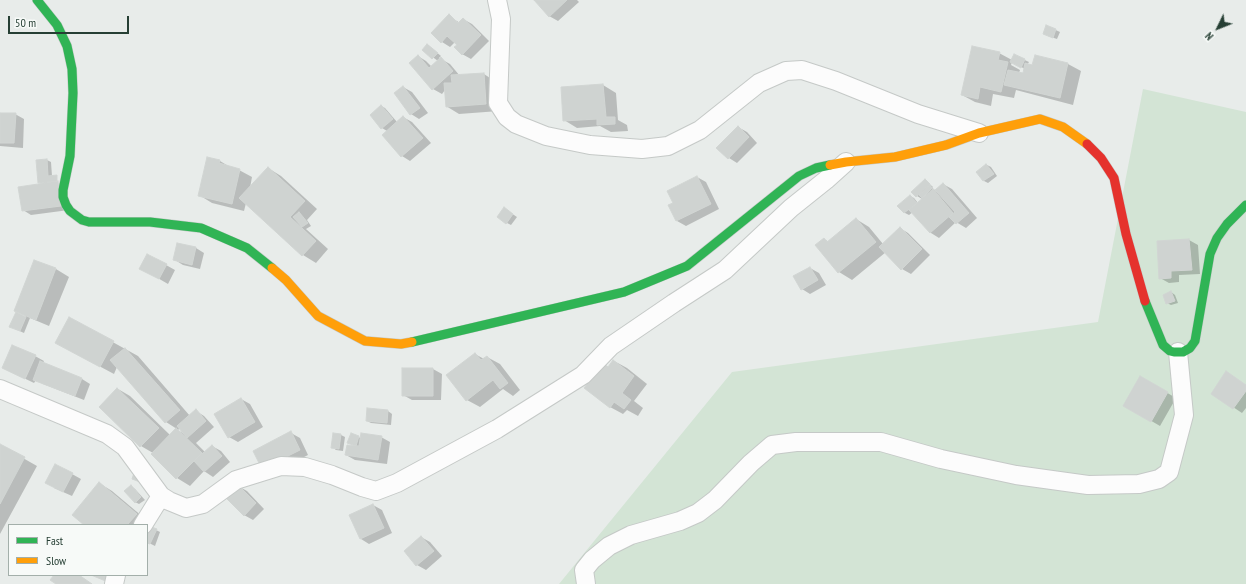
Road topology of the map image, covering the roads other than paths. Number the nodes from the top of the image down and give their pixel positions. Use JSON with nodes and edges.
{"nodes":[{"id":1,"x":37,"y":0,"type":"edge"},
{"id":2,"x":497,"y":0,"type":"edge"},
{"id":3,"x":979,"y":133,"type":"junction"},
{"id":4,"x":846,"y":162,"type":"junction"},
{"id":5,"x":1246,"y":206,"type":"edge"},
{"id":6,"x":1178,"y":352,"type":"junction"},
{"id":7,"x":0,"y":389,"type":"edge"},
{"id":8,"x":161,"y":496,"type":"junction"},
{"id":9,"x":144,"y":524,"type":"edge"},
{"id":10,"x":586,"y":584,"type":"edge"}],
"edges":[{"from":1,"to":4,"type":"street"},
{"from":2,"to":3,"type":"street"},
{"from":3,"to":4,"type":"street"},
{"from":3,"to":6,"type":"street"},
{"from":4,"to":8,"type":"street"},
{"from":5,"to":6,"type":"street"},
{"from":6,"to":10,"type":"street"},
{"from":7,"to":8,"type":"street"},
{"from":8,"to":9,"type":"street"}]}
